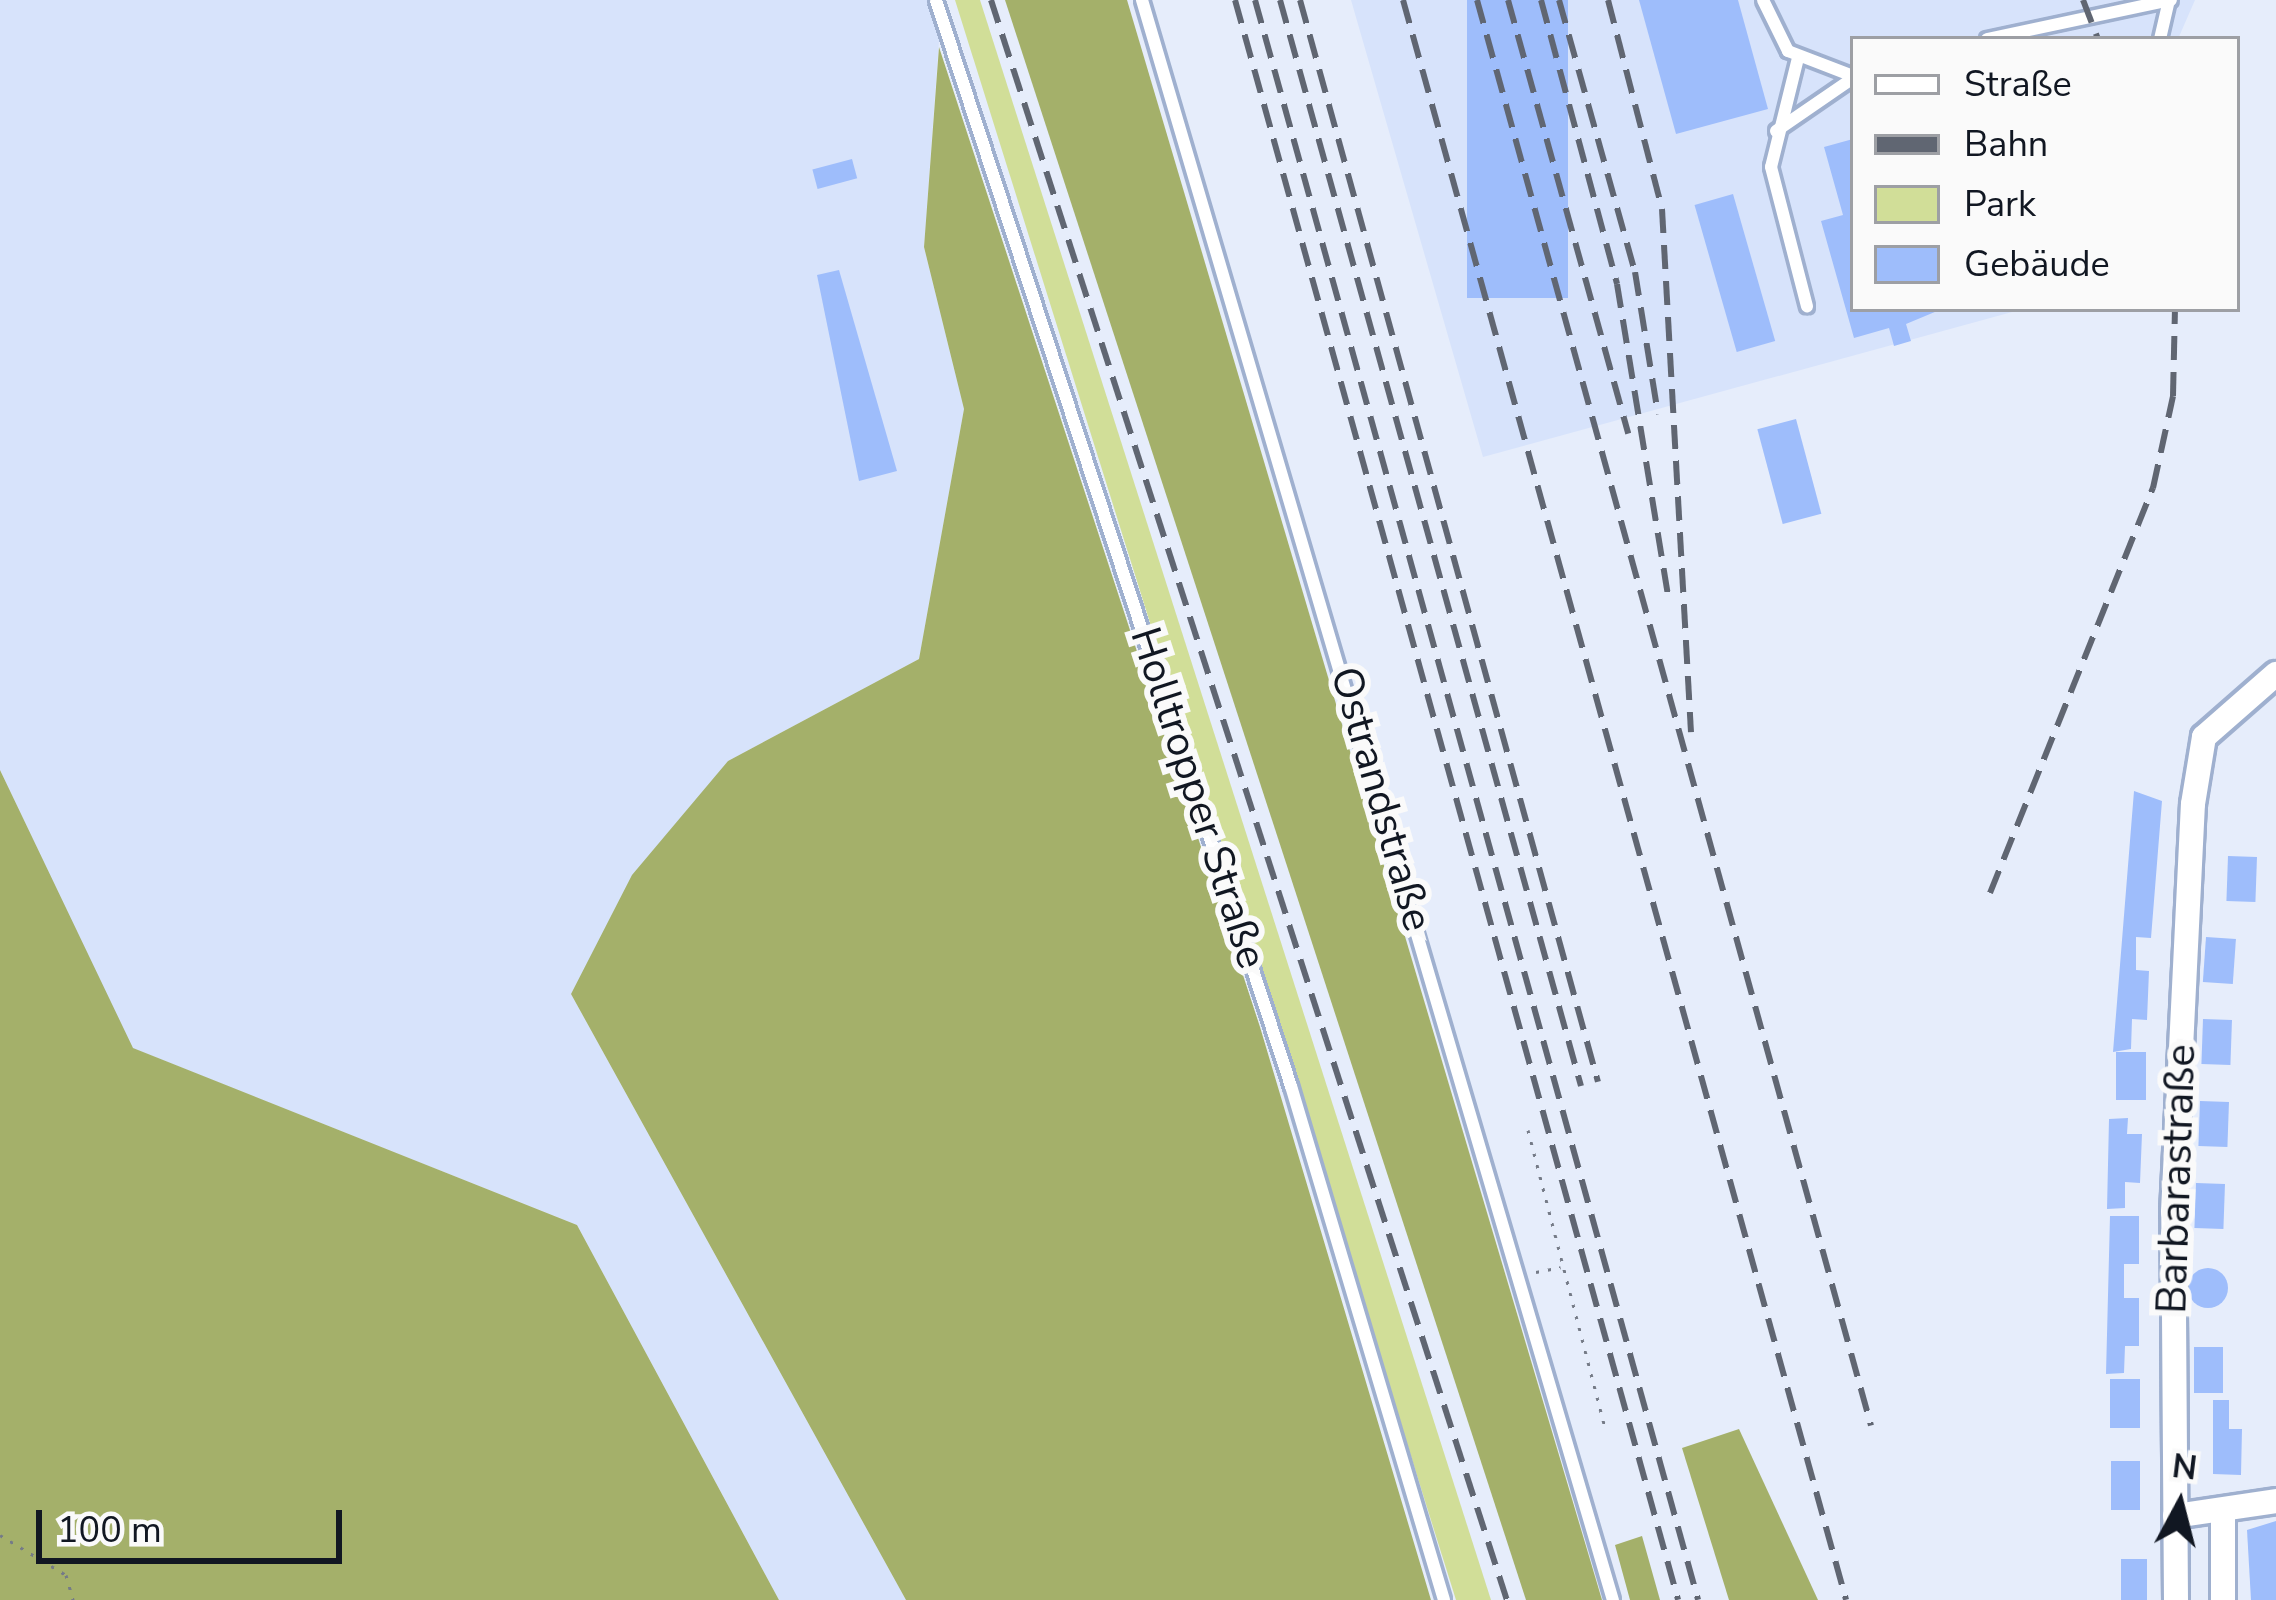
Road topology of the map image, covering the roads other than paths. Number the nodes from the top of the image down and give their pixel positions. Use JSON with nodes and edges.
{"nodes":[{"id":1,"x":936,"y":0,"type":"edge"},
{"id":2,"x":1142,"y":0,"type":"edge"},
{"id":3,"x":1763,"y":0,"type":"edge"},
{"id":4,"x":2170,"y":0,"type":"edge"},
{"id":5,"x":2001,"y":36,"type":"edge"},
{"id":6,"x":2161,"y":36,"type":"edge"},
{"id":7,"x":1798,"y":58,"type":"junction"},
{"id":8,"x":1850,"y":76,"type":"edge"},
{"id":9,"x":1850,"y":79,"type":"edge"},
{"id":10,"x":1776,"y":131,"type":"junction"},
{"id":11,"x":1807,"y":306,"type":"dead end"},
{"id":12,"x":2276,"y":674,"type":"edge"},
{"id":13,"x":2276,"y":1502,"type":"edge"},
{"id":14,"x":2223,"y":1515,"type":"junction"},
{"id":15,"x":2175,"y":1516,"type":"junction"},
{"id":16,"x":1444,"y":1600,"type":"edge"},
{"id":17,"x":1613,"y":1600,"type":"edge"},
{"id":18,"x":2176,"y":1600,"type":"edge"},
{"id":19,"x":2223,"y":1600,"type":"edge"}],
"edges":[{"from":1,"to":16,"type":"lane","name":"Holltropper Straße"},
{"from":2,"to":17,"type":"lane","name":"Ostrandstraße"},
{"from":3,"to":7,"type":"lane"},
{"from":4,"to":5,"type":"lane"},
{"from":4,"to":6,"type":"lane"},
{"from":7,"to":8,"type":"lane"},
{"from":7,"to":10,"type":"lane"},
{"from":9,"to":10,"type":"lane"},
{"from":10,"to":11,"type":"lane"},
{"from":12,"to":15,"type":"street","name":"Barbarastraße"},
{"from":13,"to":14,"type":"street"},
{"from":14,"to":15,"type":"street"},
{"from":14,"to":19,"type":"street"},
{"from":15,"to":18,"type":"street","name":"Barbarastraße"}]}
